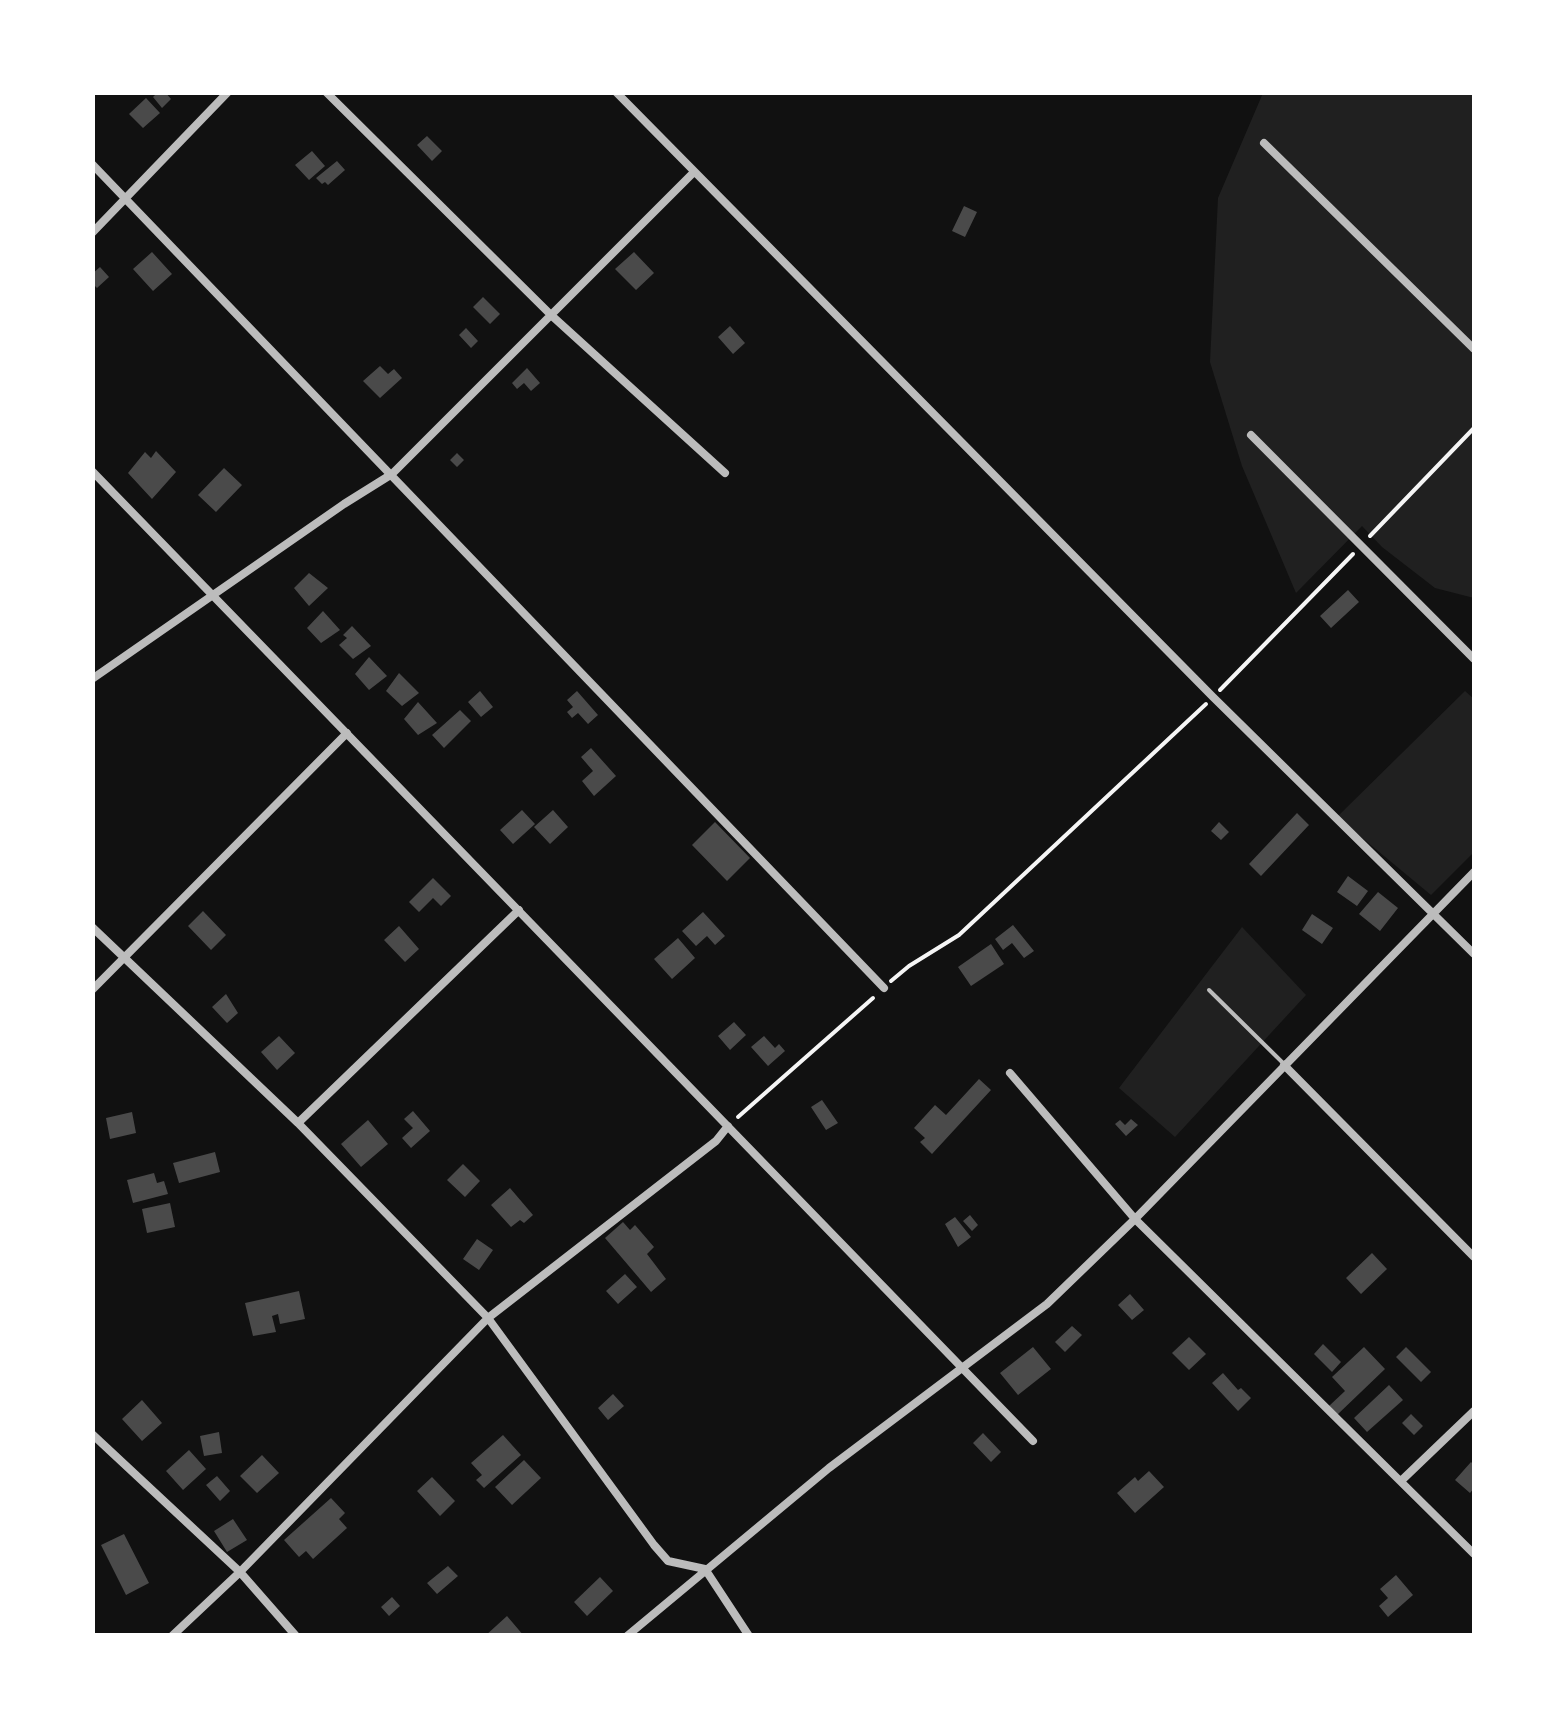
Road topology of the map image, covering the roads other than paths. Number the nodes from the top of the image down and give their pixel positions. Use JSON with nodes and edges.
{"nodes":[{"id":1,"x":228,"y":92,"type":"edge"},
{"id":2,"x":326,"y":92,"type":"edge"},
{"id":3,"x":616,"y":92,"type":"edge"},
{"id":4,"x":1264,"y":144,"type":"dead end"},
{"id":5,"x":92,"y":164,"type":"edge"},
{"id":6,"x":694,"y":172,"type":"junction"},
{"id":7,"x":127,"y":197,"type":"junction"},
{"id":8,"x":92,"y":233,"type":"edge"},
{"id":9,"x":551,"y":315,"type":"junction"},
{"id":10,"x":1474,"y":349,"type":"edge"},
{"id":11,"x":1251,"y":436,"type":"dead end"},
{"id":12,"x":92,"y":471,"type":"edge"},
{"id":13,"x":724,"y":472,"type":"dead end"},
{"id":14,"x":392,"y":474,"type":"junction"},
{"id":15,"x":214,"y":595,"type":"junction"},
{"id":16,"x":1474,"y":659,"type":"edge"},
{"id":17,"x":92,"y":678,"type":"edge"},
{"id":18,"x":347,"y":733,"type":"junction"},
{"id":19,"x":1474,"y":872,"type":"edge"},
{"id":20,"x":519,"y":910,"type":"junction"},
{"id":21,"x":1433,"y":912,"type":"junction"},
{"id":22,"x":92,"y":928,"type":"edge"},
{"id":23,"x":1474,"y":954,"type":"edge"},
{"id":24,"x":124,"y":958,"type":"junction"},
{"id":25,"x":884,"y":988,"type":"road end"},
{"id":26,"x":92,"y":990,"type":"edge"},
{"id":27,"x":1209,"y":990,"type":"dead end"},
{"id":28,"x":1284,"y":1065,"type":"junction"},
{"id":29,"x":1010,"y":1073,"type":"dead end"},
{"id":30,"x":298,"y":1123,"type":"junction"},
{"id":31,"x":728,"y":1126,"type":"junction"},
{"id":32,"x":1135,"y":1219,"type":"junction"},
{"id":33,"x":1474,"y":1258,"type":"edge"},
{"id":34,"x":488,"y":1318,"type":"junction"},
{"id":35,"x":963,"y":1368,"type":"junction"},
{"id":36,"x":1474,"y":1411,"type":"edge"},
{"id":37,"x":92,"y":1434,"type":"edge"},
{"id":38,"x":1034,"y":1441,"type":"dead end"},
{"id":39,"x":1402,"y":1480,"type":"junction"},
{"id":40,"x":1474,"y":1554,"type":"edge"},
{"id":41,"x":705,"y":1569,"type":"junction"},
{"id":42,"x":240,"y":1572,"type":"junction"},
{"id":43,"x":172,"y":1636,"type":"edge"},
{"id":44,"x":296,"y":1636,"type":"edge"},
{"id":45,"x":627,"y":1636,"type":"edge"},
{"id":46,"x":749,"y":1636,"type":"edge"}],
"edges":[{"from":1,"to":7,"type":"street"},
{"from":2,"to":9,"type":"street"},
{"from":3,"to":6,"type":"street"},
{"from":4,"to":10,"type":"street"},
{"from":5,"to":7,"type":"street"},
{"from":6,"to":9,"type":"street"},
{"from":6,"to":21,"type":"street"},
{"from":7,"to":8,"type":"street"},
{"from":7,"to":14,"type":"street"},
{"from":9,"to":13,"type":"street"},
{"from":9,"to":14,"type":"street"},
{"from":11,"to":16,"type":"street"},
{"from":12,"to":15,"type":"street"},
{"from":14,"to":15,"type":"street"},
{"from":14,"to":25,"type":"street"},
{"from":15,"to":17,"type":"street"},
{"from":15,"to":18,"type":"street"},
{"from":18,"to":20,"type":"street"},
{"from":18,"to":24,"type":"street"},
{"from":19,"to":21,"type":"street"},
{"from":20,"to":30,"type":"street"},
{"from":20,"to":31,"type":"street"},
{"from":21,"to":23,"type":"street"},
{"from":21,"to":28,"type":"street"},
{"from":22,"to":24,"type":"street"},
{"from":24,"to":26,"type":"street"},
{"from":24,"to":30,"type":"street"},
{"from":27,"to":28,"type":"lane"},
{"from":28,"to":32,"type":"street"},
{"from":28,"to":33,"type":"street"},
{"from":29,"to":32,"type":"street"},
{"from":30,"to":34,"type":"street"},
{"from":31,"to":34,"type":"street"},
{"from":31,"to":35,"type":"street"},
{"from":32,"to":35,"type":"street"},
{"from":32,"to":39,"type":"street"},
{"from":34,"to":41,"type":"street"},
{"from":34,"to":42,"type":"street"},
{"from":35,"to":38,"type":"street"},
{"from":35,"to":41,"type":"street"},
{"from":36,"to":39,"type":"street"},
{"from":37,"to":42,"type":"street"},
{"from":39,"to":40,"type":"street"},
{"from":41,"to":45,"type":"street"},
{"from":41,"to":46,"type":"street"},
{"from":42,"to":43,"type":"street"},
{"from":42,"to":44,"type":"street"}]}
